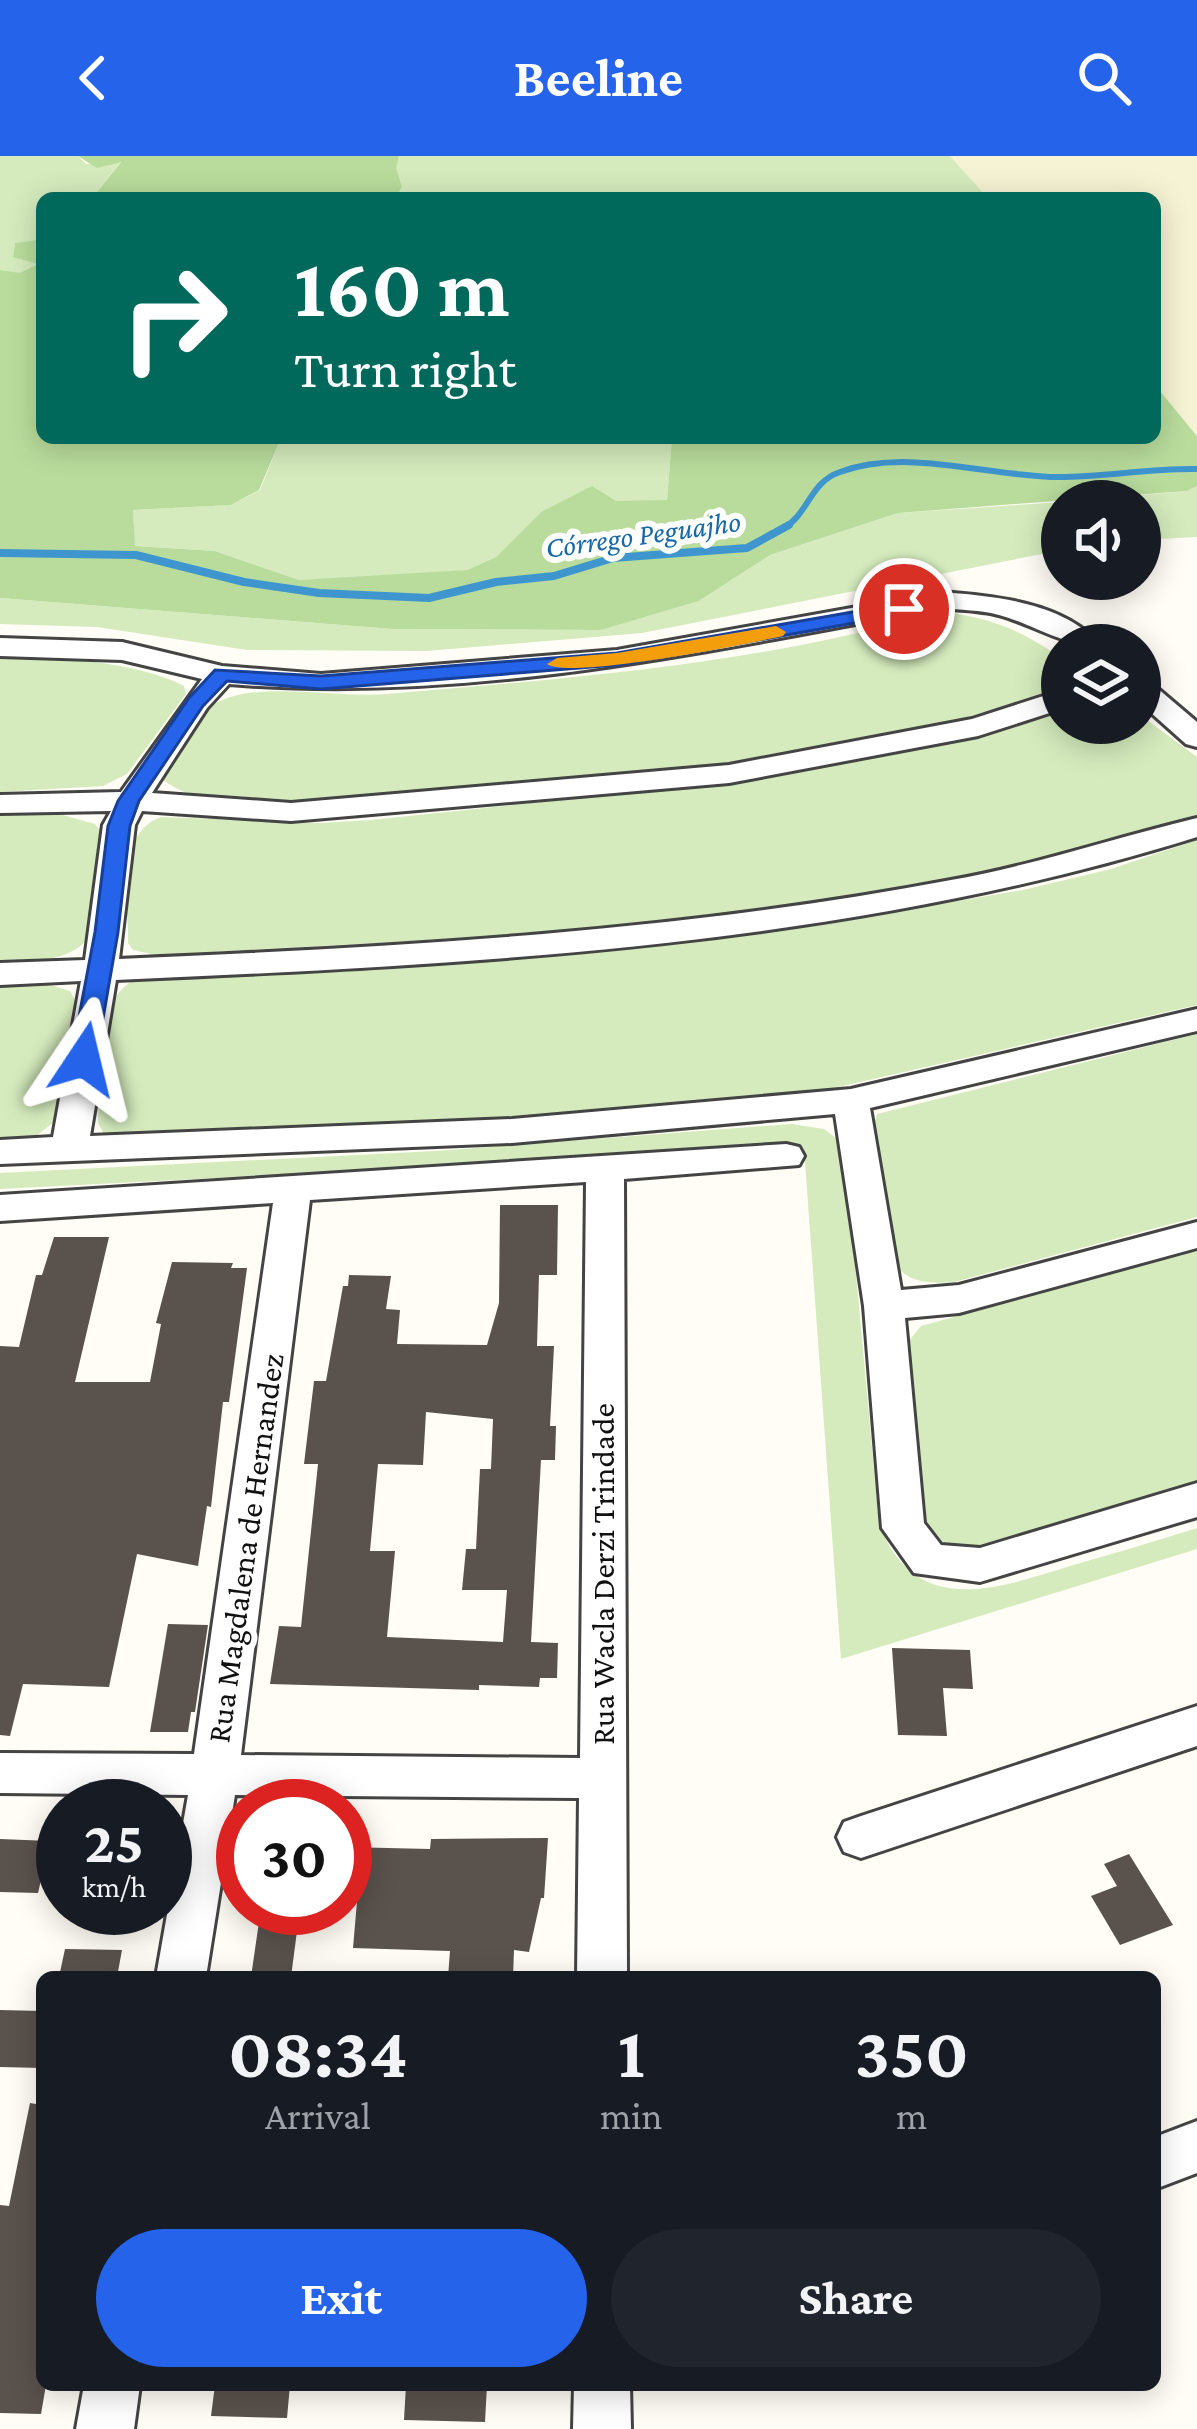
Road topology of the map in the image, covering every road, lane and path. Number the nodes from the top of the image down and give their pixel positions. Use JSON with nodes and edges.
{"nodes":[{"id":1,"x":1052,"y":624,"type":"edge"},
{"id":2,"x":0,"y":647,"type":"edge"},
{"id":3,"x":222,"y":675,"type":"junction"},
{"id":4,"x":1041,"y":706,"type":"edge"},
{"id":5,"x":1161,"y":706,"type":"edge"},
{"id":6,"x":1197,"y":738,"type":"edge"},
{"id":7,"x":128,"y":801,"type":"junction"},
{"id":8,"x":0,"y":804,"type":"edge"},
{"id":9,"x":1197,"y":827,"type":"edge"},
{"id":10,"x":99,"y":970,"type":"junction"},
{"id":11,"x":0,"y":974,"type":"edge"},
{"id":12,"x":1197,"y":1020,"type":"edge"},
{"id":13,"x":851,"y":1101,"type":"junction"},
{"id":14,"x":69,"y":1149,"type":"junction"},
{"id":15,"x":0,"y":1152,"type":"edge"},
{"id":16,"x":786,"y":1156,"type":"dead end"},
{"id":17,"x":605,"y":1170,"type":"junction"},
{"id":18,"x":292,"y":1190,"type":"junction"},
{"id":19,"x":0,"y":1208,"type":"edge"},
{"id":20,"x":1197,"y":1235,"type":"edge"},
{"id":21,"x":884,"y":1306,"type":"junction"},
{"id":22,"x":1197,"y":1500,"type":"edge"},
{"id":23,"x":1197,"y":1726,"type":"edge"},
{"id":24,"x":0,"y":1773,"type":"edge"},
{"id":25,"x":215,"y":1775,"type":"junction"},
{"id":26,"x":600,"y":1778,"type":"junction"},
{"id":27,"x":860,"y":1837,"type":"dead end"},
{"id":28,"x":182,"y":1971,"type":"edge"},
{"id":29,"x":602,"y":1971,"type":"edge"},
{"id":30,"x":1197,"y":2147,"type":"edge"},
{"id":31,"x":1161,"y":2161,"type":"edge"},
{"id":32,"x":111,"y":2391,"type":"edge"},
{"id":33,"x":602,"y":2391,"type":"edge"},
{"id":34,"x":105,"y":2429,"type":"edge"},
{"id":35,"x":602,"y":2429,"type":"edge"}],
"edges":[{"from":1,"to":3,"type":"street"},
{"from":2,"to":3,"type":"street"},
{"from":3,"to":7,"type":"street"},
{"from":4,"to":7,"type":"street"},
{"from":5,"to":6,"type":"street"},
{"from":7,"to":8,"type":"street"},
{"from":7,"to":10,"type":"street"},
{"from":9,"to":10,"type":"street"},
{"from":10,"to":11,"type":"street"},
{"from":10,"to":14,"type":"street"},
{"from":12,"to":13,"type":"street"},
{"from":13,"to":14,"type":"street"},
{"from":13,"to":21,"type":"street"},
{"from":14,"to":15,"type":"street"},
{"from":16,"to":17,"type":"street"},
{"from":17,"to":18,"type":"street"},
{"from":17,"to":26,"type":"street","name":"Rua Wacla Derzi Trindade"},
{"from":18,"to":19,"type":"street"},
{"from":18,"to":25,"type":"street","name":"Rua Magdalena de Hernandez"},
{"from":20,"to":21,"type":"street"},
{"from":21,"to":22,"type":"street"},
{"from":23,"to":27,"type":"street"},
{"from":24,"to":25,"type":"street"},
{"from":25,"to":26,"type":"street"},
{"from":25,"to":28,"type":"street","name":"Rua Magdalena de Hernandez"},
{"from":26,"to":29,"type":"street","name":"Rua Wacla Derzi Trindade"},
{"from":30,"to":31,"type":"street"},
{"from":32,"to":34,"type":"street"},
{"from":33,"to":35,"type":"street"}]}
